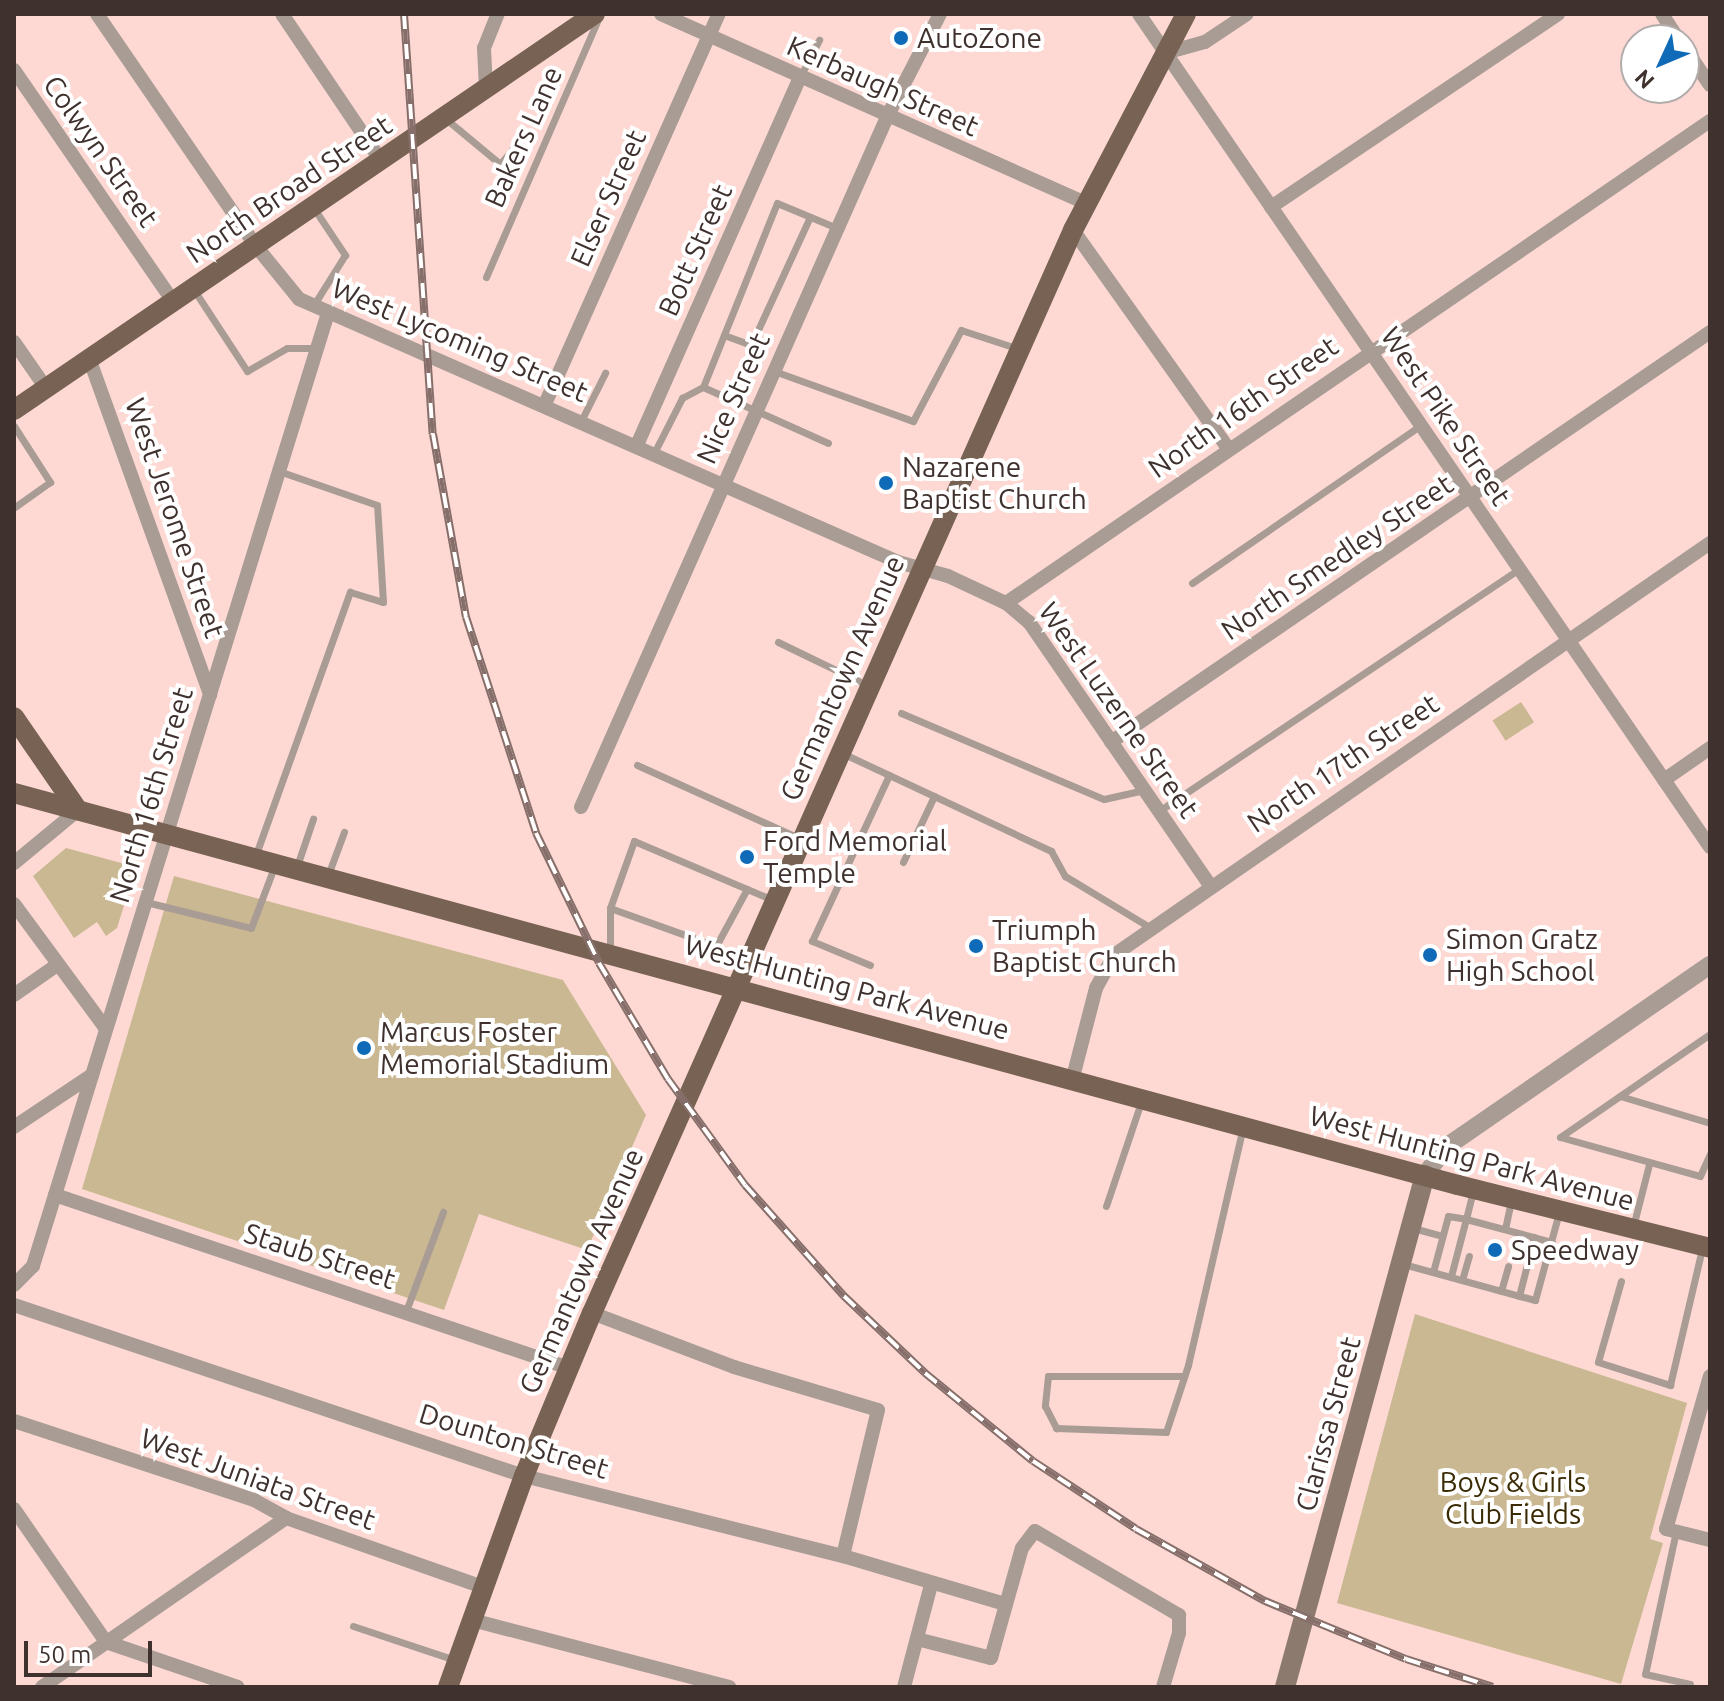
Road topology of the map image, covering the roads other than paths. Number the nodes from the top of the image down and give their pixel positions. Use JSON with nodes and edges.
{"nodes":[{"id":1,"x":97,"y":14,"type":"edge"},
{"id":2,"x":282,"y":14,"type":"edge"},
{"id":3,"x":498,"y":14,"type":"edge"},
{"id":4,"x":598,"y":14,"type":"edge"},
{"id":5,"x":661,"y":14,"type":"edge"},
{"id":6,"x":719,"y":14,"type":"edge"},
{"id":7,"x":940,"y":14,"type":"edge"},
{"id":8,"x":1139,"y":14,"type":"edge"},
{"id":9,"x":1186,"y":14,"type":"edge"},
{"id":10,"x":1247,"y":14,"type":"edge"},
{"id":11,"x":1558,"y":14,"type":"edge"},
{"id":12,"x":708,"y":37,"type":"junction"},
{"id":13,"x":819,"y":40,"type":"dead end"},
{"id":14,"x":1165,"y":53,"type":"junction"},
{"id":15,"x":14,"y":70,"type":"edge"},
{"id":16,"x":800,"y":77,"type":"junction"},
{"id":17,"x":486,"y":89,"type":"junction"},
{"id":18,"x":887,"y":117,"type":"junction"},
{"id":19,"x":1710,"y":121,"type":"edge"},
{"id":20,"x":437,"y":123,"type":"junction"},
{"id":21,"x":524,"y":135,"type":"dead end"},
{"id":22,"x":383,"y":160,"type":"junction"},
{"id":23,"x":1086,"y":203,"type":"junction"},
{"id":24,"x":312,"y":207,"type":"junction"},
{"id":25,"x":1271,"y":207,"type":"junction"},
{"id":26,"x":810,"y":217,"type":"junction"},
{"id":27,"x":837,"y":228,"type":"junction"},
{"id":28,"x":1073,"y":230,"type":"junction"},
{"id":29,"x":255,"y":245,"type":"junction"},
{"id":30,"x":486,"y":277,"type":"dead end"},
{"id":31,"x":193,"y":288,"type":"junction"},
{"id":32,"x":173,"y":301,"type":"junction"},
{"id":33,"x":313,"y":306,"type":"junction"},
{"id":34,"x":328,"y":313,"type":"junction"},
{"id":35,"x":1710,"y":332,"type":"edge"},
{"id":36,"x":724,"y":335,"type":"junction"},
{"id":37,"x":14,"y":342,"type":"edge"},
{"id":38,"x":318,"y":348,"type":"junction"},
{"id":39,"x":1019,"y":349,"type":"junction"},
{"id":40,"x":1370,"y":351,"type":"junction"},
{"id":41,"x":89,"y":358,"type":"junction"},
{"id":42,"x":774,"y":371,"type":"junction"},
{"id":43,"x":605,"y":373,"type":"dead end"},
{"id":44,"x":703,"y":387,"type":"junction"},
{"id":45,"x":46,"y":388,"type":"junction"},
{"id":46,"x":545,"y":404,"type":"junction"},
{"id":47,"x":14,"y":410,"type":"edge"},
{"id":48,"x":756,"y":410,"type":"junction"},
{"id":49,"x":581,"y":421,"type":"junction"},
{"id":50,"x":1421,"y":425,"type":"junction"},
{"id":51,"x":14,"y":426,"type":"edge"},
{"id":52,"x":828,"y":443,"type":"dead end"},
{"id":53,"x":637,"y":445,"type":"junction"},
{"id":54,"x":1228,"y":448,"type":"junction"},
{"id":55,"x":654,"y":453,"type":"junction"},
{"id":56,"x":279,"y":471,"type":"junction"},
{"id":57,"x":724,"y":484,"type":"junction"},
{"id":58,"x":1470,"y":497,"type":"junction"},
{"id":59,"x":15,"y":507,"type":"edge"},
{"id":60,"x":1710,"y":543,"type":"edge"},
{"id":61,"x":921,"y":569,"type":"junction"},
{"id":62,"x":1519,"y":569,"type":"junction"},
{"id":63,"x":1192,"y":583,"type":"dead end"},
{"id":64,"x":1006,"y":603,"type":"junction"},
{"id":65,"x":1568,"y":640,"type":"junction"},
{"id":66,"x":778,"y":642,"type":"dead end"},
{"id":67,"x":869,"y":686,"type":"junction"},
{"id":68,"x":210,"y":695,"type":"junction"},
{"id":69,"x":901,"y":713,"type":"dead end"},
{"id":70,"x":14,"y":717,"type":"edge"},
{"id":71,"x":1111,"y":742,"type":"junction"},
{"id":72,"x":1710,"y":748,"type":"edge"},
{"id":73,"x":840,"y":752,"type":"junction"},
{"id":74,"x":637,"y":765,"type":"dead end"},
{"id":75,"x":889,"y":775,"type":"junction"},
{"id":76,"x":1664,"y":780,"type":"junction"},
{"id":77,"x":1144,"y":790,"type":"junction"},
{"id":78,"x":14,"y":793,"type":"edge"},
{"id":79,"x":934,"y":796,"type":"junction"},
{"id":80,"x":581,"y":807,"type":"dead end"},
{"id":81,"x":78,"y":810,"type":"junction"},
{"id":82,"x":1159,"y":811,"type":"junction"},
{"id":83,"x":313,"y":819,"type":"dead end"},
{"id":84,"x":344,"y":832,"type":"dead end"},
{"id":85,"x":167,"y":834,"type":"junction"},
{"id":86,"x":801,"y":839,"type":"junction"},
{"id":87,"x":1710,"y":847,"type":"edge"},
{"id":88,"x":255,"y":857,"type":"junction"},
{"id":89,"x":14,"y":862,"type":"edge"},
{"id":90,"x":903,"y":862,"type":"dead end"},
{"id":91,"x":275,"y":863,"type":"junction"},
{"id":92,"x":296,"y":869,"type":"junction"},
{"id":93,"x":328,"y":877,"type":"junction"},
{"id":94,"x":1211,"y":887,"type":"junction"},
{"id":95,"x":747,"y":889,"type":"junction"},
{"id":96,"x":774,"y":901,"type":"junction"},
{"id":97,"x":146,"y":902,"type":"junction"},
{"id":98,"x":14,"y":904,"type":"edge"},
{"id":99,"x":610,"y":908,"type":"junction"},
{"id":100,"x":1153,"y":929,"type":"junction"},
{"id":101,"x":610,"y":952,"type":"junction"},
{"id":102,"x":57,"y":965,"type":"junction"},
{"id":103,"x":870,"y":965,"type":"dead end"},
{"id":104,"x":1710,"y":965,"type":"edge"},
{"id":105,"x":736,"y":987,"type":"junction"},
{"id":106,"x":14,"y":995,"type":"edge"},
{"id":107,"x":106,"y":1029,"type":"junction"},
{"id":108,"x":1710,"y":1034,"type":"edge"},
{"id":109,"x":92,"y":1075,"type":"junction"},
{"id":110,"x":1073,"y":1077,"type":"junction"},
{"id":111,"x":1143,"y":1096,"type":"junction"},
{"id":112,"x":1620,"y":1096,"type":"junction"},
{"id":113,"x":1710,"y":1123,"type":"edge"},
{"id":114,"x":1244,"y":1125,"type":"junction"},
{"id":115,"x":14,"y":1127,"type":"edge"},
{"id":116,"x":1710,"y":1154,"type":"edge"},
{"id":117,"x":1649,"y":1164,"type":"junction"},
{"id":118,"x":1425,"y":1175,"type":"junction"},
{"id":119,"x":1474,"y":1189,"type":"junction"},
{"id":120,"x":55,"y":1195,"type":"junction"},
{"id":121,"x":1512,"y":1199,"type":"junction"},
{"id":122,"x":1106,"y":1206,"type":"dead end"},
{"id":123,"x":1559,"y":1211,"type":"junction"},
{"id":124,"x":443,"y":1212,"type":"dead end"},
{"id":125,"x":1466,"y":1219,"type":"junction"},
{"id":126,"x":1411,"y":1227,"type":"junction"},
{"id":127,"x":1505,"y":1229,"type":"junction"},
{"id":128,"x":1632,"y":1229,"type":"junction"},
{"id":129,"x":1442,"y":1236,"type":"junction"},
{"id":130,"x":1534,"y":1237,"type":"junction"},
{"id":131,"x":1552,"y":1242,"type":"junction"},
{"id":132,"x":1706,"y":1248,"type":"edge"},
{"id":133,"x":1469,"y":1256,"type":"dead end"},
{"id":134,"x":1401,"y":1263,"type":"junction"},
{"id":135,"x":1508,"y":1266,"type":"dead end"},
{"id":136,"x":1433,"y":1272,"type":"junction"},
{"id":137,"x":1451,"y":1276,"type":"junction"},
{"id":138,"x":1462,"y":1280,"type":"junction"},
{"id":139,"x":1621,"y":1281,"type":"dead end"},
{"id":140,"x":14,"y":1285,"type":"edge"},
{"id":141,"x":1501,"y":1291,"type":"junction"},
{"id":142,"x":1519,"y":1296,"type":"junction"},
{"id":143,"x":14,"y":1305,"type":"edge"},
{"id":144,"x":406,"y":1311,"type":"junction"},
{"id":145,"x":592,"y":1313,"type":"junction"},
{"id":146,"x":569,"y":1368,"type":"junction"},
{"id":147,"x":1184,"y":1376,"type":"junction"},
{"id":148,"x":1710,"y":1376,"type":"edge"},
{"id":149,"x":14,"y":1421,"type":"edge"},
{"id":150,"x":524,"y":1476,"type":"junction"},
{"id":151,"x":14,"y":1509,"type":"edge"},
{"id":152,"x":286,"y":1518,"type":"junction"},
{"id":153,"x":1671,"y":1530,"type":"junction"},
{"id":154,"x":1710,"y":1540,"type":"edge"},
{"id":155,"x":843,"y":1556,"type":"junction"},
{"id":156,"x":931,"y":1585,"type":"junction"},
{"id":157,"x":483,"y":1587,"type":"junction"},
{"id":158,"x":1005,"y":1604,"type":"junction"},
{"id":159,"x":472,"y":1620,"type":"junction"},
{"id":160,"x":353,"y":1626,"type":"dead end"},
{"id":161,"x":917,"y":1639,"type":"junction"},
{"id":162,"x":106,"y":1642,"type":"junction"},
{"id":163,"x":457,"y":1661,"type":"junction"},
{"id":164,"x":1690,"y":1684,"type":"dead end"},
{"id":165,"x":42,"y":1687,"type":"edge"},
{"id":166,"x":238,"y":1687,"type":"edge"},
{"id":167,"x":448,"y":1687,"type":"edge"},
{"id":168,"x":729,"y":1687,"type":"edge"},
{"id":169,"x":904,"y":1687,"type":"edge"},
{"id":170,"x":1163,"y":1687,"type":"edge"},
{"id":171,"x":1285,"y":1687,"type":"edge"}],
"edges":[{"from":1,"to":29,"type":"street","name":"West Lycoming Street"},
{"from":2,"to":22,"type":"street"},
{"from":3,"to":17,"type":"street"},
{"from":4,"to":17,"type":"main road","name":"North Broad Street"},
{"from":4,"to":30,"type":"lane","name":"Bakers Lane"},
{"from":5,"to":12,"type":"street","name":"Kerbaugh Street"},
{"from":6,"to":12,"type":"street","name":"Elser Street"},
{"from":7,"to":18,"type":"street","name":"Nice Street"},
{"from":8,"to":14,"type":"street","name":"West Pike Street"},
{"from":9,"to":14,"type":"main road","name":"Germantown Avenue"},
{"from":10,"to":14,"type":"street"},
{"from":11,"to":25,"type":"street"},
{"from":12,"to":16,"type":"street","name":"Kerbaugh Street"},
{"from":12,"to":46,"type":"street","name":"Elser Street"},
{"from":13,"to":16,"type":"lane"},
{"from":14,"to":23,"type":"main road","name":"Germantown Avenue"},
{"from":14,"to":25,"type":"street","name":"West Pike Street"},
{"from":15,"to":32,"type":"street","name":"Colwyn Street"},
{"from":16,"to":18,"type":"street","name":"Kerbaugh Street"},
{"from":16,"to":53,"type":"street","name":"Bott Street"},
{"from":17,"to":20,"type":"main road","name":"North Broad Street"},
{"from":18,"to":23,"type":"street","name":"Kerbaugh Street"},
{"from":18,"to":27,"type":"street","name":"Nice Street"},
{"from":19,"to":40,"type":"street","name":"North 16th Street"},
{"from":20,"to":21,"type":"lane"},
{"from":20,"to":22,"type":"main road","name":"North Broad Street"},
{"from":22,"to":24,"type":"main road","name":"North Broad Street"},
{"from":23,"to":28,"type":"main road","name":"Germantown Avenue"},
{"from":24,"to":29,"type":"main road","name":"North Broad Street"},
{"from":24,"to":33,"type":"lane"},
{"from":25,"to":40,"type":"street","name":"West Pike Street"},
{"from":26,"to":27,"type":"lane"},
{"from":26,"to":36,"type":"lane"},
{"from":26,"to":36,"type":"lane"},
{"from":27,"to":42,"type":"street","name":"Nice Street"},
{"from":28,"to":39,"type":"main road","name":"Germantown Avenue"},
{"from":28,"to":54,"type":"street"},
{"from":29,"to":31,"type":"main road","name":"North Broad Street"},
{"from":29,"to":33,"type":"street","name":"West Lycoming Street"},
{"from":31,"to":32,"type":"main road","name":"North Broad Street"},
{"from":31,"to":38,"type":"lane"},
{"from":32,"to":41,"type":"main road","name":"North Broad Street"},
{"from":33,"to":34,"type":"street","name":"West Lycoming Street"},
{"from":34,"to":38,"type":"street","name":"North 16th Street"},
{"from":34,"to":46,"type":"street","name":"West Lycoming Street"},
{"from":35,"to":58,"type":"street","name":"North Smedley Street"},
{"from":36,"to":44,"type":"lane"},
{"from":37,"to":45,"type":"street"},
{"from":38,"to":56,"type":"street","name":"North 16th Street"},
{"from":39,"to":42,"type":"lane"},
{"from":39,"to":61,"type":"main road","name":"Germantown Avenue"},
{"from":40,"to":50,"type":"street","name":"West Pike Street"},
{"from":40,"to":54,"type":"street","name":"North 16th Street"},
{"from":41,"to":45,"type":"main road","name":"North Broad Street"},
{"from":41,"to":68,"type":"street","name":"West Jerome Street"},
{"from":42,"to":48,"type":"street","name":"Nice Street"},
{"from":43,"to":49,"type":"lane"},
{"from":44,"to":48,"type":"lane"},
{"from":44,"to":55,"type":"lane"},
{"from":45,"to":47,"type":"main road","name":"North Broad Street"},
{"from":46,"to":49,"type":"street","name":"West Lycoming Street"},
{"from":48,"to":52,"type":"lane"},
{"from":48,"to":57,"type":"street","name":"Nice Street"},
{"from":49,"to":53,"type":"street","name":"West Lycoming Street"},
{"from":50,"to":58,"type":"street","name":"West Pike Street"},
{"from":50,"to":63,"type":"lane"},
{"from":51,"to":59,"type":"lane"},
{"from":53,"to":55,"type":"street","name":"West Lycoming Street"},
{"from":54,"to":64,"type":"street","name":"North 16th Street"},
{"from":55,"to":57,"type":"street","name":"West Lycoming Street"},
{"from":56,"to":68,"type":"street","name":"North 16th Street"},
{"from":56,"to":88,"type":"lane"},
{"from":57,"to":61,"type":"street","name":"West Lycoming Street"},
{"from":57,"to":80,"type":"street","name":"Nice Street"},
{"from":58,"to":62,"type":"street","name":"West Pike Street"},
{"from":58,"to":71,"type":"street","name":"North Smedley Street"},
{"from":60,"to":65,"type":"street","name":"North 17th Street"},
{"from":61,"to":64,"type":"street","name":"West Luzerne Street"},
{"from":61,"to":67,"type":"main road","name":"Germantown Avenue"},
{"from":62,"to":65,"type":"street","name":"West Pike Street"},
{"from":62,"to":82,"type":"lane"},
{"from":64,"to":71,"type":"street","name":"West Luzerne Street"},
{"from":65,"to":76,"type":"street","name":"West Pike Street"},
{"from":65,"to":94,"type":"street","name":"North 17th Street"},
{"from":66,"to":67,"type":"lane"},
{"from":67,"to":73,"type":"main road","name":"Germantown Avenue"},
{"from":68,"to":85,"type":"street","name":"North 16th Street"},
{"from":69,"to":77,"type":"lane"},
{"from":70,"to":81,"type":"main road"},
{"from":71,"to":77,"type":"street","name":"West Luzerne Street"},
{"from":72,"to":76,"type":"street"},
{"from":73,"to":75,"type":"lane"},
{"from":73,"to":86,"type":"main road","name":"Germantown Avenue"},
{"from":74,"to":86,"type":"lane"},
{"from":75,"to":79,"type":"lane"},
{"from":75,"to":103,"type":"lane"},
{"from":76,"to":87,"type":"street","name":"West Pike Street"},
{"from":77,"to":82,"type":"street","name":"West Luzerne Street"},
{"from":78,"to":81,"type":"main road","name":"West Hunting Park Avenue"},
{"from":79,"to":90,"type":"lane"},
{"from":79,"to":100,"type":"lane"},
{"from":81,"to":85,"type":"main road","name":"West Hunting Park Avenue"},
{"from":81,"to":89,"type":"street"},
{"from":82,"to":94,"type":"street","name":"West Luzerne Street"},
{"from":83,"to":92,"type":"lane"},
{"from":84,"to":93,"type":"lane"},
{"from":85,"to":88,"type":"main road","name":"West Hunting Park Avenue"},
{"from":85,"to":97,"type":"street","name":"North 16th Street"},
{"from":86,"to":96,"type":"main road","name":"Germantown Avenue"},
{"from":88,"to":91,"type":"main road","name":"West Hunting Park Avenue"},
{"from":91,"to":92,"type":"main road","name":"West Hunting Park Avenue"},
{"from":91,"to":97,"type":"lane"},
{"from":92,"to":93,"type":"main road","name":"West Hunting Park Avenue"},
{"from":93,"to":101,"type":"main road","name":"West Hunting Park Avenue"},
{"from":94,"to":100,"type":"street","name":"North 17th Street"},
{"from":95,"to":96,"type":"lane"},
{"from":95,"to":99,"type":"lane"},
{"from":95,"to":99,"type":"lane"},
{"from":96,"to":105,"type":"main road","name":"Germantown Avenue"},
{"from":97,"to":107,"type":"street","name":"North 16th Street"},
{"from":98,"to":102,"type":"street"},
{"from":99,"to":101,"type":"lane"},
{"from":100,"to":110,"type":"street","name":"North 17th Street"},
{"from":101,"to":105,"type":"main road","name":"West Hunting Park Avenue"},
{"from":102,"to":106,"type":"street"},
{"from":102,"to":107,"type":"street"},
{"from":104,"to":118,"type":"street"},
{"from":105,"to":110,"type":"main road","name":"West Hunting Park Avenue"},
{"from":105,"to":145,"type":"main road","name":"Germantown Avenue"},
{"from":107,"to":109,"type":"street","name":"North 16th Street"},
{"from":108,"to":112,"type":"lane"},
{"from":109,"to":115,"type":"street"},
{"from":109,"to":120,"type":"street","name":"North 16th Street"},
{"from":110,"to":111,"type":"main road","name":"West Hunting Park Avenue"},
{"from":111,"to":114,"type":"main road","name":"West Hunting Park Avenue"},
{"from":111,"to":122,"type":"lane"},
{"from":112,"to":113,"type":"lane"},
{"from":112,"to":117,"type":"lane"},
{"from":114,"to":118,"type":"main road","name":"West Hunting Park Avenue"},
{"from":114,"to":147,"type":"lane"},
{"from":116,"to":117,"type":"lane"},
{"from":117,"to":128,"type":"lane"},
{"from":118,"to":119,"type":"main road","name":"West Hunting Park Avenue"},
{"from":118,"to":126,"type":"main road","name":"Clarissa Street"},
{"from":119,"to":121,"type":"main road","name":"West Hunting Park Avenue"},
{"from":119,"to":125,"type":"lane"},
{"from":120,"to":140,"type":"street","name":"North 16th Street"},
{"from":120,"to":144,"type":"street","name":"Staub Street"},
{"from":121,"to":123,"type":"main road","name":"West Hunting Park Avenue"},
{"from":121,"to":127,"type":"lane"},
{"from":123,"to":128,"type":"main road","name":"West Hunting Park Avenue"},
{"from":123,"to":131,"type":"lane"},
{"from":124,"to":144,"type":"lane"},
{"from":125,"to":127,"type":"lane"},
{"from":125,"to":129,"type":"lane"},
{"from":125,"to":137,"type":"lane"},
{"from":126,"to":129,"type":"lane"},
{"from":126,"to":134,"type":"main road","name":"Clarissa Street"},
{"from":127,"to":130,"type":"lane"},
{"from":128,"to":132,"type":"main road","name":"West Hunting Park Avenue"},
{"from":129,"to":136,"type":"lane"},
{"from":130,"to":131,"type":"lane"},
{"from":130,"to":142,"type":"lane"},
{"from":131,"to":142,"type":"lane"},
{"from":132,"to":139,"type":"lane"},
{"from":133,"to":138,"type":"lane"},
{"from":134,"to":136,"type":"lane"},
{"from":134,"to":171,"type":"main road","name":"Clarissa Street"},
{"from":135,"to":141,"type":"lane"},
{"from":136,"to":137,"type":"lane"},
{"from":137,"to":138,"type":"lane"},
{"from":138,"to":141,"type":"lane"},
{"from":141,"to":142,"type":"lane"},
{"from":143,"to":150,"type":"street","name":"Dounton Street"},
{"from":144,"to":146,"type":"street","name":"Staub Street"},
{"from":145,"to":146,"type":"main road","name":"Germantown Avenue"},
{"from":145,"to":155,"type":"street"},
{"from":146,"to":150,"type":"main road","name":"Germantown Avenue"},
{"from":147,"to":147,"type":"lane"},
{"from":148,"to":153,"type":"street"},
{"from":149,"to":152,"type":"street","name":"West Juniata Street"},
{"from":150,"to":155,"type":"street","name":"Dounton Street"},
{"from":150,"to":157,"type":"main road","name":"Germantown Avenue"},
{"from":151,"to":162,"type":"street"},
{"from":152,"to":157,"type":"street","name":"West Juniata Street"},
{"from":152,"to":162,"type":"street"},
{"from":153,"to":154,"type":"street"},
{"from":153,"to":164,"type":"lane"},
{"from":155,"to":156,"type":"street","name":"Dounton Street"},
{"from":156,"to":158,"type":"street","name":"Dounton Street"},
{"from":156,"to":161,"type":"street"},
{"from":157,"to":159,"type":"main road","name":"Germantown Avenue"},
{"from":158,"to":161,"type":"street"},
{"from":158,"to":170,"type":"street"},
{"from":159,"to":163,"type":"main road","name":"Germantown Avenue"},
{"from":159,"to":168,"type":"street"},
{"from":160,"to":163,"type":"lane"},
{"from":161,"to":169,"type":"street"},
{"from":162,"to":165,"type":"street"},
{"from":162,"to":166,"type":"street"},
{"from":163,"to":167,"type":"main road","name":"Germantown Avenue"}]}
